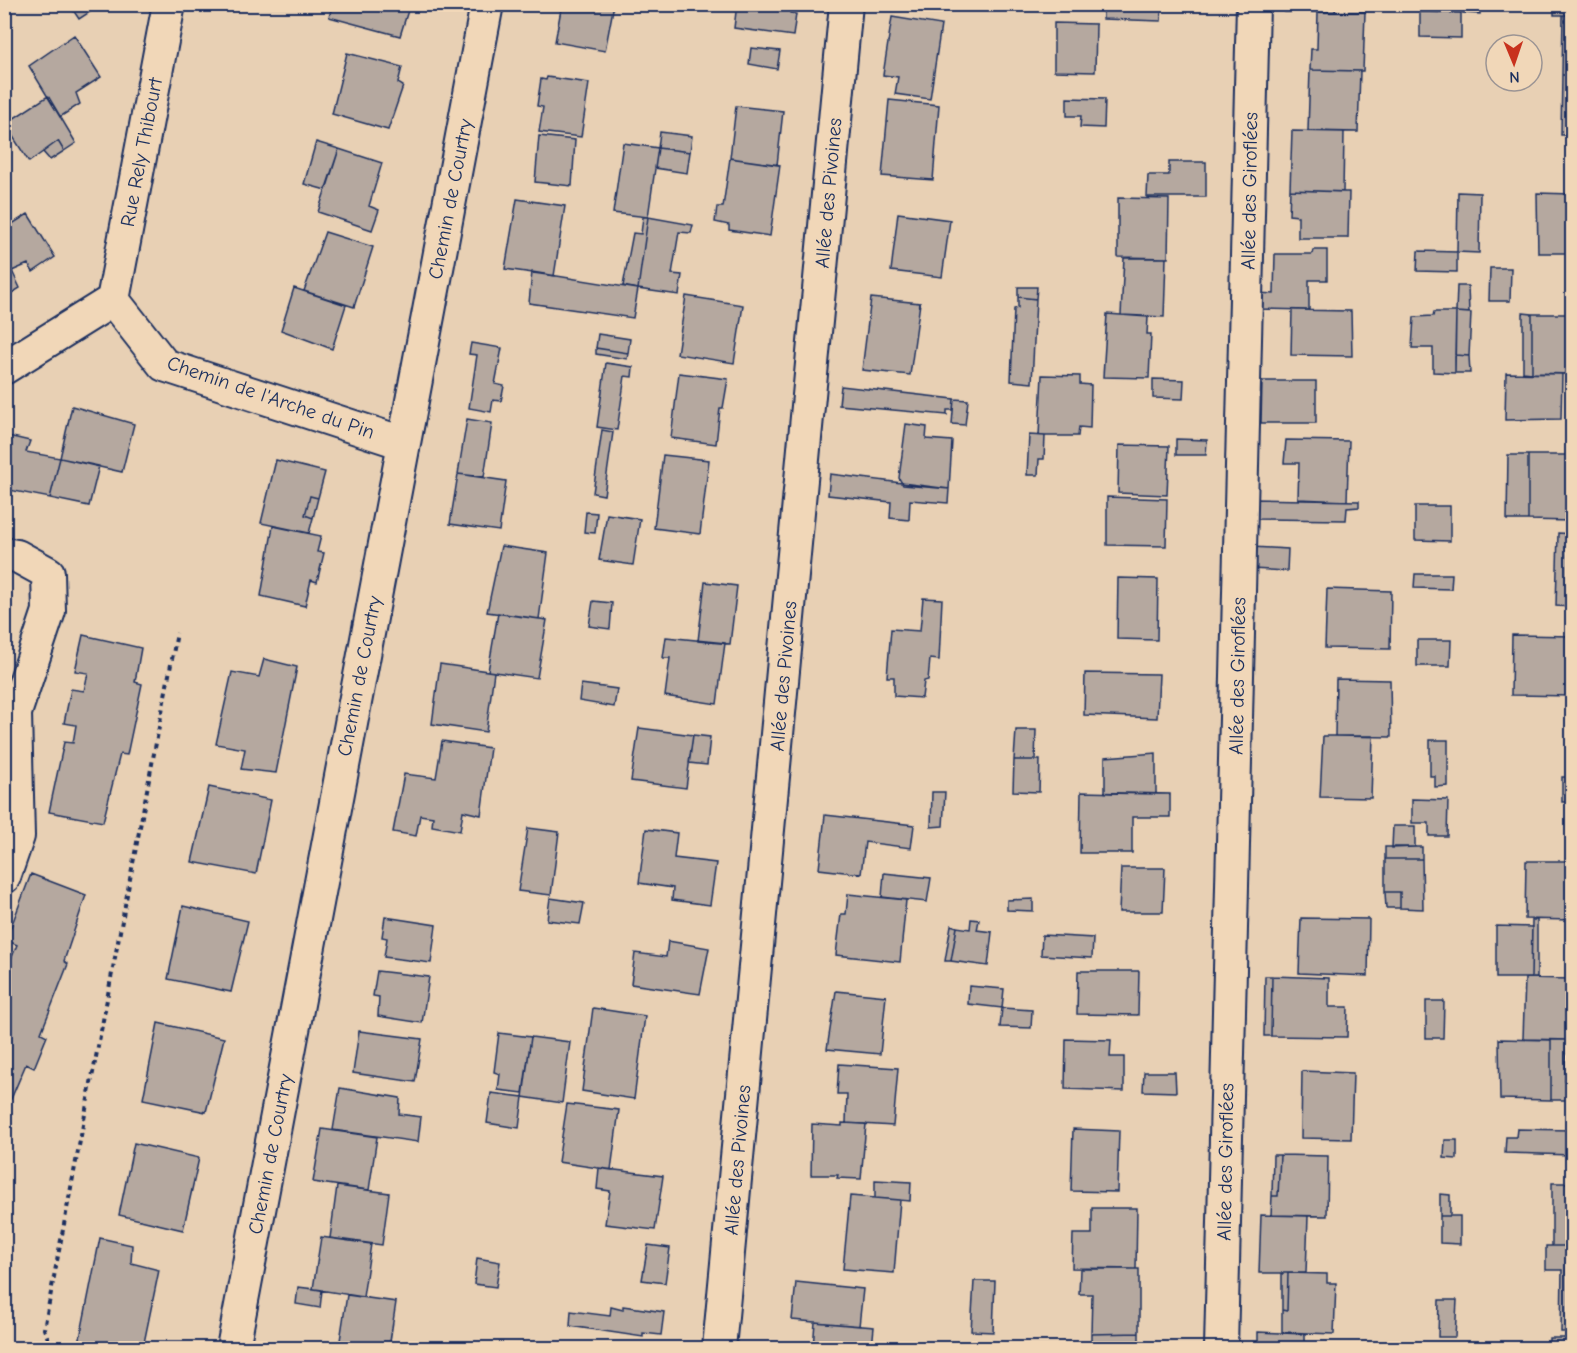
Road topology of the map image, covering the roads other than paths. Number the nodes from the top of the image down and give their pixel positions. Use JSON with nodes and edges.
{"nodes":[{"id":1,"x":169,"y":4,"type":"edge"},
{"id":2,"x":487,"y":4,"type":"edge"},
{"id":3,"x":846,"y":4,"type":"edge"},
{"id":4,"x":1253,"y":4,"type":"edge"},
{"id":5,"x":113,"y":300,"type":"junction"},
{"id":6,"x":4,"y":368,"type":"edge"},
{"id":7,"x":403,"y":443,"type":"junction"},
{"id":8,"x":4,"y":554,"type":"edge"},
{"id":9,"x":10,"y":710,"type":"edge"},
{"id":10,"x":4,"y":877,"type":"edge"},
{"id":11,"x":233,"y":1348,"type":"edge"},
{"id":12,"x":719,"y":1348,"type":"edge"},
{"id":13,"x":1221,"y":1348,"type":"edge"}],
"edges":[{"from":1,"to":5,"type":"street","name":"Rue Rely Thibourt"},
{"from":2,"to":7,"type":"street","name":"Chemin de Courtry"},
{"from":3,"to":12,"type":"street","name":"Allée des Pivoines"},
{"from":4,"to":13,"type":"street","name":"Allée des Giroflées"},
{"from":5,"to":6,"type":"street"},
{"from":5,"to":7,"type":"street","name":"Chemin de l'Arche du Pin"},
{"from":7,"to":11,"type":"street","name":"Chemin de Courtry"},
{"from":8,"to":9,"type":"street"},
{"from":9,"to":10,"type":"street"}]}
